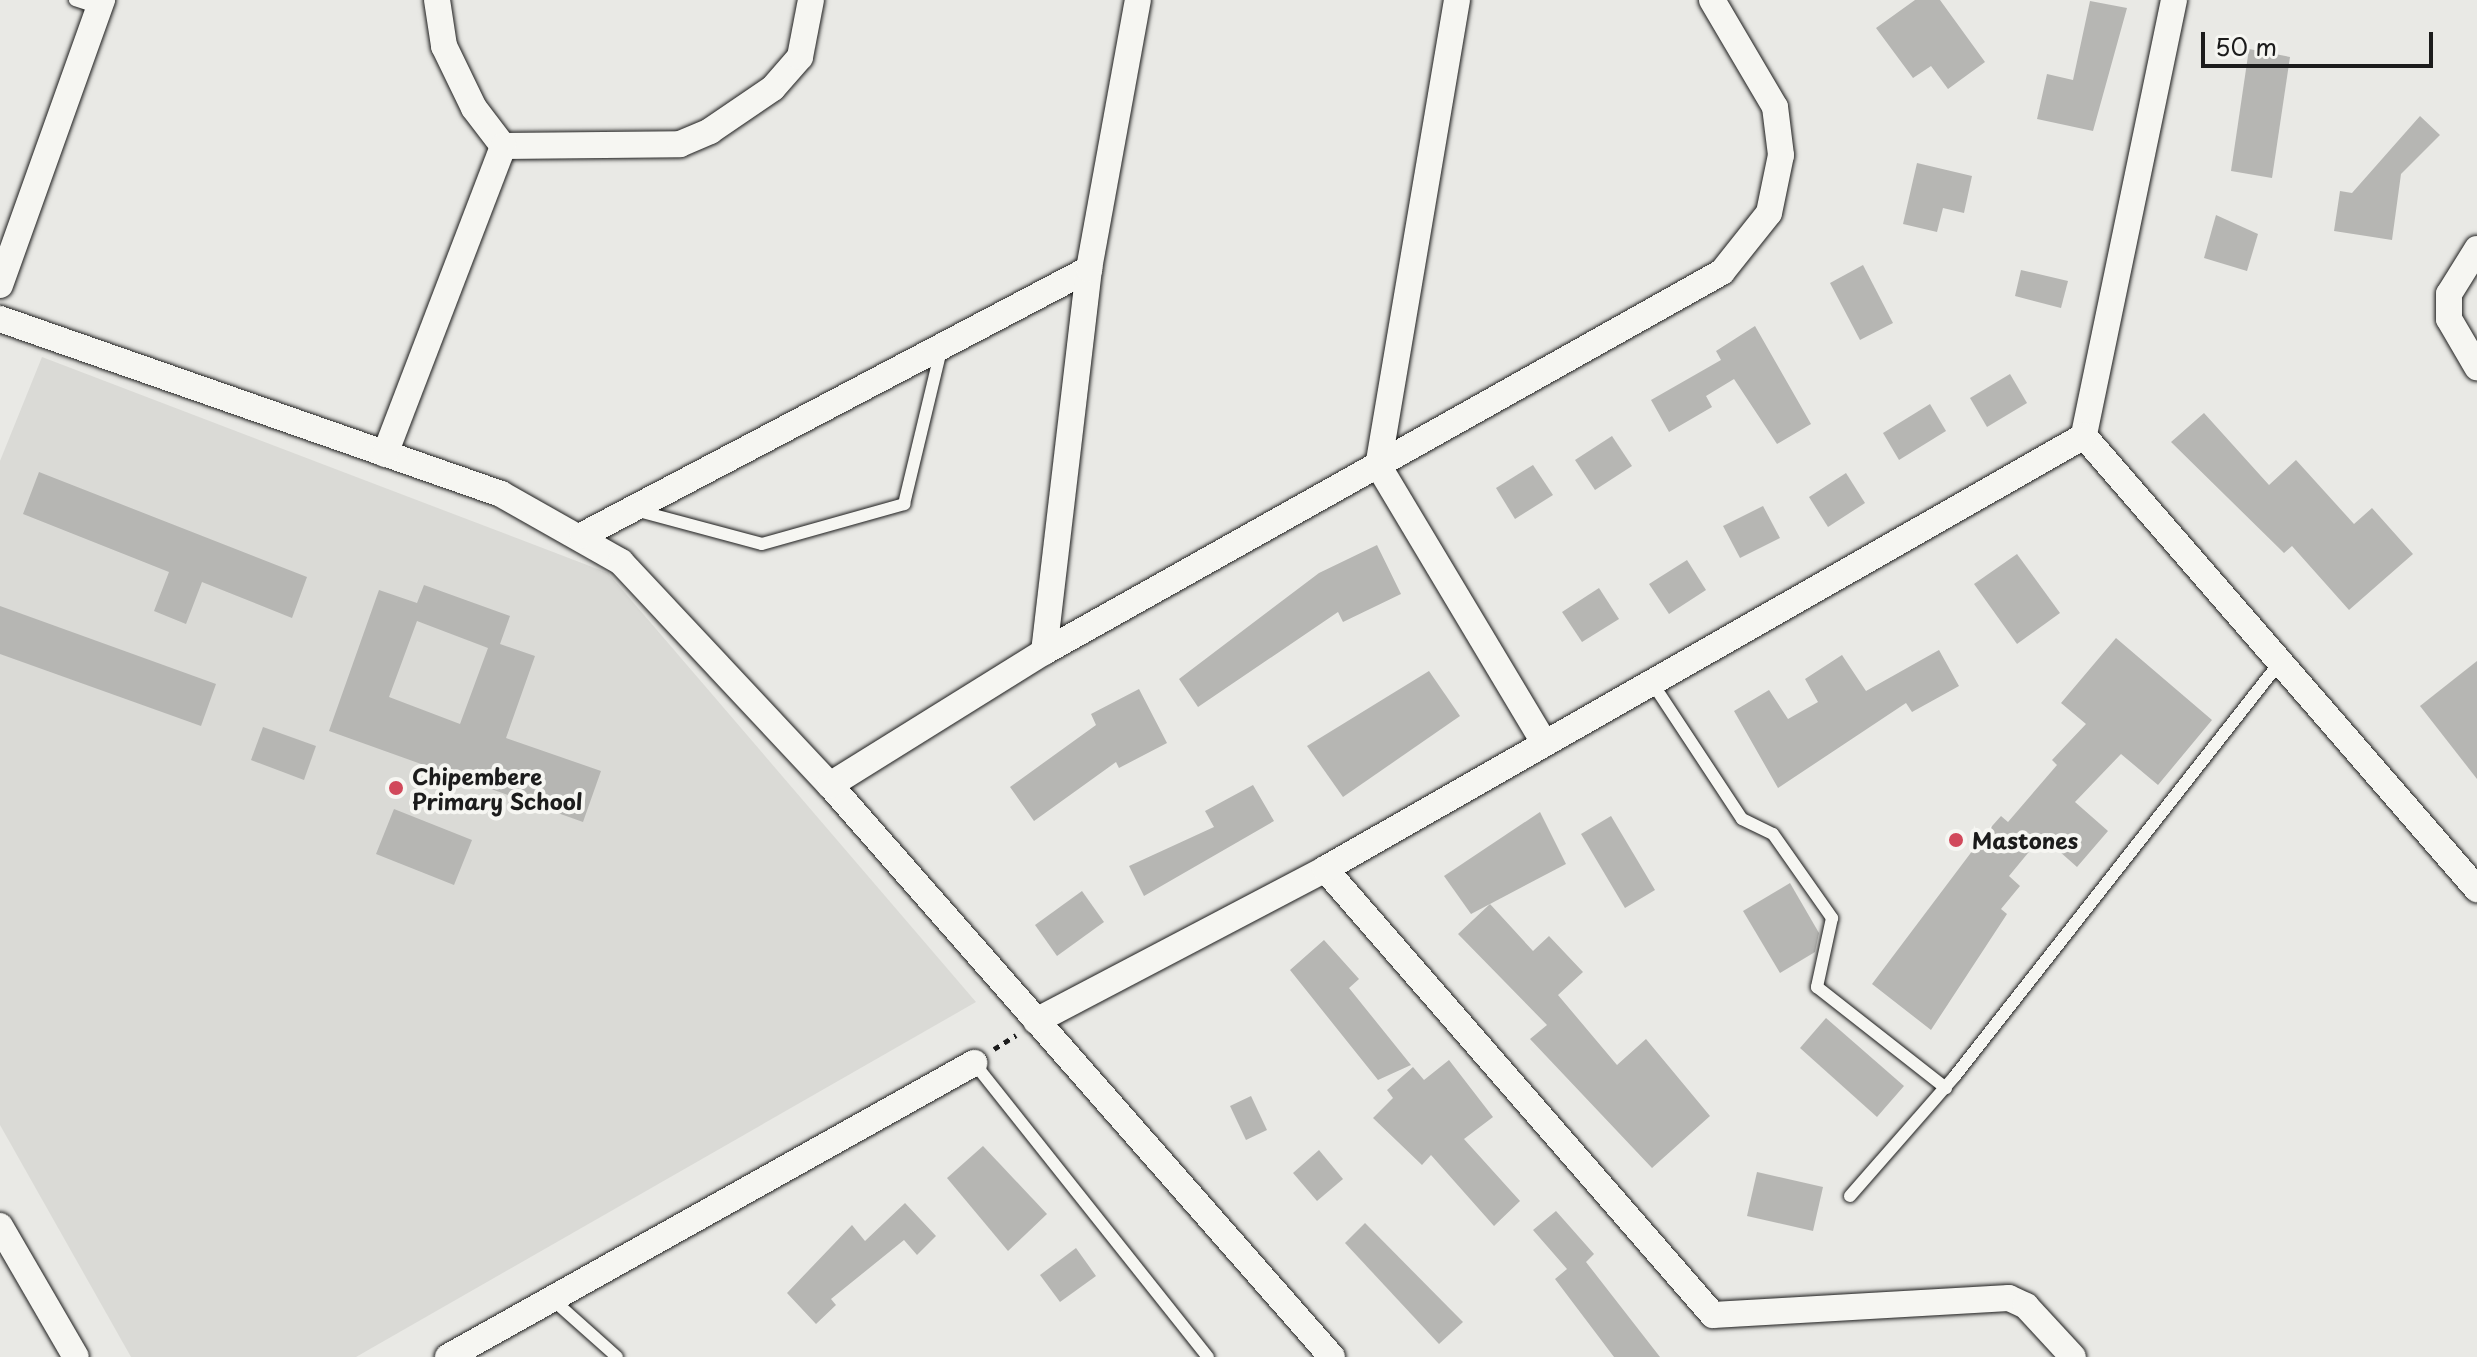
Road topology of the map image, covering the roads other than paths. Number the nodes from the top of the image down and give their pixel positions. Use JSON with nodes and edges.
{"nodes":[{"id":1,"x":437,"y":0,"type":"edge"},
{"id":2,"x":811,"y":0,"type":"edge"},
{"id":3,"x":1138,"y":0,"type":"edge"},
{"id":4,"x":1457,"y":0,"type":"edge"},
{"id":5,"x":1712,"y":0,"type":"edge"},
{"id":6,"x":2174,"y":0,"type":"edge"},
{"id":7,"x":92,"y":3,"type":"edge"},
{"id":8,"x":503,"y":146,"type":"junction"},
{"id":9,"x":2477,"y":249,"type":"edge"},
{"id":10,"x":1089,"y":269,"type":"junction"},
{"id":11,"x":0,"y":285,"type":"edge"},
{"id":12,"x":0,"y":319,"type":"edge"},
{"id":13,"x":942,"y":346,"type":"junction"},
{"id":14,"x":2477,"y":367,"type":"edge"},
{"id":15,"x":2084,"y":436,"type":"junction"},
{"id":16,"x":385,"y":454,"type":"junction"},
{"id":17,"x":1378,"y":465,"type":"junction"},
{"id":18,"x":631,"y":509,"type":"junction"},
{"id":19,"x":583,"y":535,"type":"junction"},
{"id":20,"x":1044,"y":652,"type":"junction"},
{"id":21,"x":2277,"y":666,"type":"junction"},
{"id":22,"x":1651,"y":681,"type":"junction"},
{"id":23,"x":1543,"y":741,"type":"junction"},
{"id":24,"x":830,"y":785,"type":"junction"},
{"id":25,"x":1325,"y":869,"type":"junction"},
{"id":26,"x":2477,"y":889,"type":"edge"},
{"id":27,"x":1036,"y":1021,"type":"junction"},
{"id":28,"x":974,"y":1063,"type":"joint"},
{"id":29,"x":1946,"y":1088,"type":"junction"},
{"id":30,"x":1850,"y":1196,"type":"dead end"},
{"id":31,"x":0,"y":1226,"type":"edge"},
{"id":32,"x":550,"y":1297,"type":"junction"},
{"id":33,"x":76,"y":1357,"type":"edge"},
{"id":34,"x":448,"y":1357,"type":"edge"},
{"id":35,"x":617,"y":1357,"type":"edge"},
{"id":36,"x":1208,"y":1357,"type":"edge"},
{"id":37,"x":1332,"y":1357,"type":"edge"},
{"id":38,"x":2073,"y":1357,"type":"edge"}],
"edges":[{"from":1,"to":8,"type":"street"},
{"from":2,"to":8,"type":"street"},
{"from":3,"to":10,"type":"street"},
{"from":4,"to":17,"type":"street"},
{"from":5,"to":17,"type":"street"},
{"from":6,"to":15,"type":"street"},
{"from":7,"to":11,"type":"street"},
{"from":8,"to":16,"type":"street"},
{"from":9,"to":14,"type":"street"},
{"from":10,"to":13,"type":"street"},
{"from":10,"to":20,"type":"street"},
{"from":12,"to":16,"type":"street"},
{"from":13,"to":18,"type":"street"},
{"from":13,"to":18,"type":"lane"},
{"from":15,"to":21,"type":"street"},
{"from":15,"to":22,"type":"street"},
{"from":16,"to":19,"type":"street"},
{"from":17,"to":20,"type":"street"},
{"from":17,"to":23,"type":"street"},
{"from":18,"to":19,"type":"street"},
{"from":19,"to":24,"type":"street"},
{"from":20,"to":24,"type":"street"},
{"from":21,"to":26,"type":"street"},
{"from":21,"to":29,"type":"lane"},
{"from":22,"to":23,"type":"street"},
{"from":22,"to":29,"type":"lane"},
{"from":23,"to":25,"type":"street"},
{"from":24,"to":27,"type":"street"},
{"from":25,"to":27,"type":"street"},
{"from":25,"to":38,"type":"street"},
{"from":27,"to":37,"type":"street"},
{"from":28,"to":32,"type":"street"},
{"from":28,"to":36,"type":"lane"},
{"from":29,"to":30,"type":"lane"},
{"from":31,"to":33,"type":"street"},
{"from":32,"to":34,"type":"street"},
{"from":32,"to":35,"type":"lane"}]}
